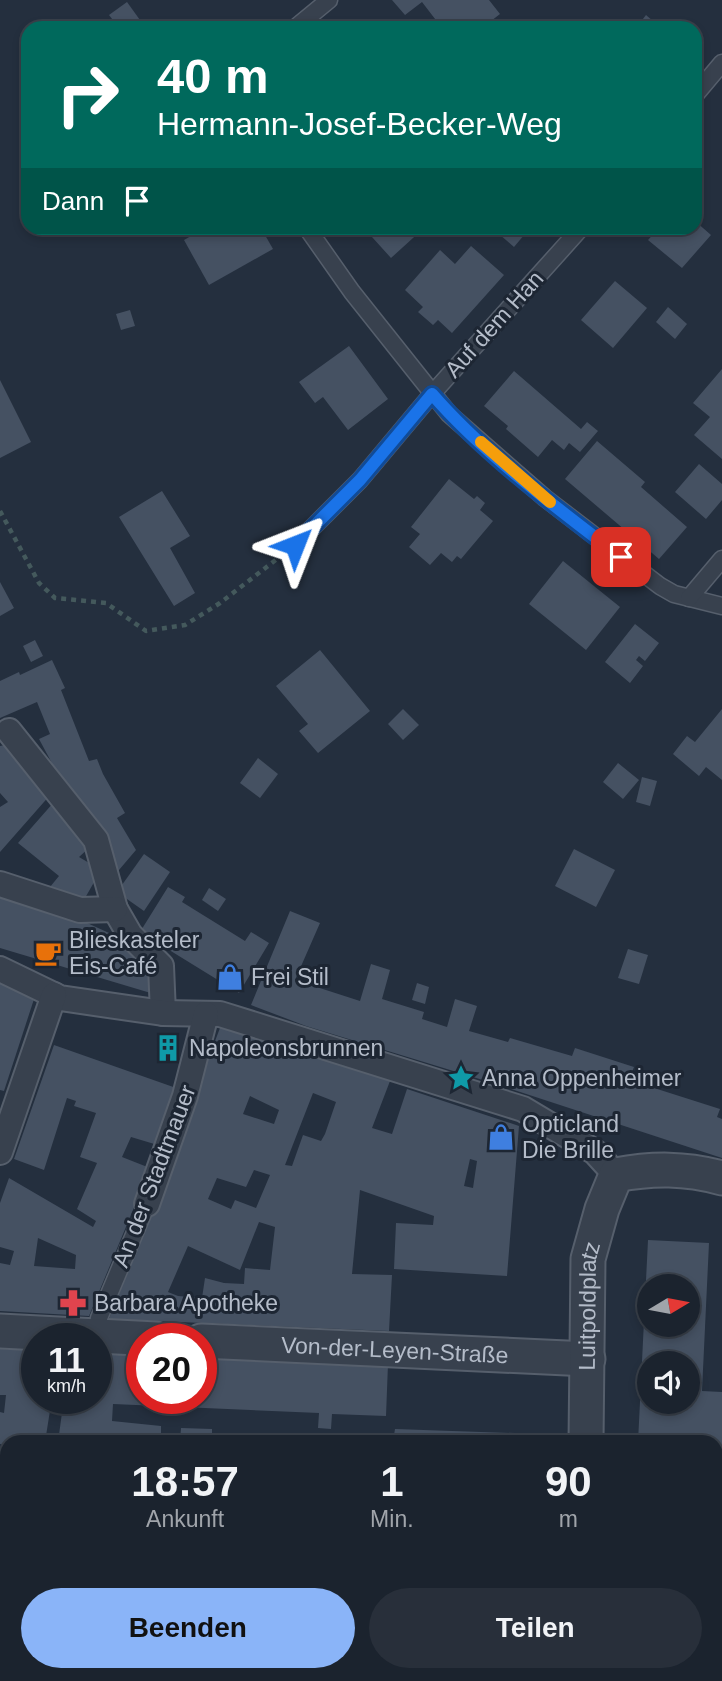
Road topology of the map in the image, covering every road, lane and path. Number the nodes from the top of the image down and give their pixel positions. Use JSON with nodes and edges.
{"nodes":[{"id":1,"x":329,"y":0,"type":"edge"},
{"id":2,"x":304,"y":21,"type":"edge"},
{"id":3,"x":722,"y":63,"type":"edge"},
{"id":4,"x":702,"y":87,"type":"edge"},
{"id":5,"x":312,"y":235,"type":"edge"},
{"id":6,"x":575,"y":235,"type":"edge"},
{"id":7,"x":432,"y":394,"type":"junction"},
{"id":8,"x":0,"y":511,"type":"edge"},
{"id":9,"x":295,"y":545,"type":"joint"},
{"id":10,"x":722,"y":559,"type":"edge"},
{"id":11,"x":689,"y":598,"type":"junction"},
{"id":12,"x":722,"y":606,"type":"edge"},
{"id":13,"x":4,"y":733,"type":"edge"},
{"id":14,"x":0,"y":884,"type":"edge"},
{"id":15,"x":115,"y":909,"type":"junction"},
{"id":16,"x":0,"y":968,"type":"edge"},
{"id":17,"x":54,"y":995,"type":"junction"},
{"id":18,"x":163,"y":1013,"type":"junction"},
{"id":19,"x":206,"y":1014,"type":"junction"},
{"id":20,"x":0,"y":1152,"type":"edge"},
{"id":21,"x":616,"y":1175,"type":"junction"},
{"id":22,"x":722,"y":1178,"type":"edge"},
{"id":23,"x":147,"y":1203,"type":"joint"},
{"id":24,"x":98,"y":1323,"type":"edge"},
{"id":25,"x":0,"y":1331,"type":"edge"},
{"id":26,"x":21,"y":1332,"type":"edge"},
{"id":27,"x":217,"y":1342,"type":"edge"},
{"id":28,"x":587,"y":1359,"type":"junction"},
{"id":29,"x":586,"y":1435,"type":"edge"}],
"edges":[{"from":1,"to":2,"type":"lane"},
{"from":3,"to":4,"type":"lane"},
{"from":5,"to":7,"type":"lane"},
{"from":6,"to":7,"type":"lane","name":"Auf dem Han"},
{"from":7,"to":9,"type":"lane","name":"Auf dem Han"},
{"from":7,"to":11,"type":"lane"},
{"from":8,"to":9,"type":"path"},
{"from":10,"to":11,"type":"lane"},
{"from":11,"to":12,"type":"lane"},
{"from":13,"to":15,"type":"street"},
{"from":14,"to":15,"type":"street"},
{"from":15,"to":18,"type":"street"},
{"from":16,"to":17,"type":"street"},
{"from":17,"to":18,"type":"street"},
{"from":17,"to":20,"type":"street"},
{"from":18,"to":19,"type":"street"},
{"from":19,"to":21,"type":"street"},
{"from":19,"to":23,"type":"street","name":"An der Stadtmauer"},
{"from":21,"to":22,"type":"street"},
{"from":21,"to":28,"type":"street","name":"Luitpoldplatz"},
{"from":23,"to":24,"type":"lane","name":"An der Stadtmauer"},
{"from":25,"to":26,"type":"street"},
{"from":27,"to":28,"type":"street","name":"Von-der-Leyen-Straße"},
{"from":28,"to":29,"type":"street","name":"Luitpoldplatz"}]}
